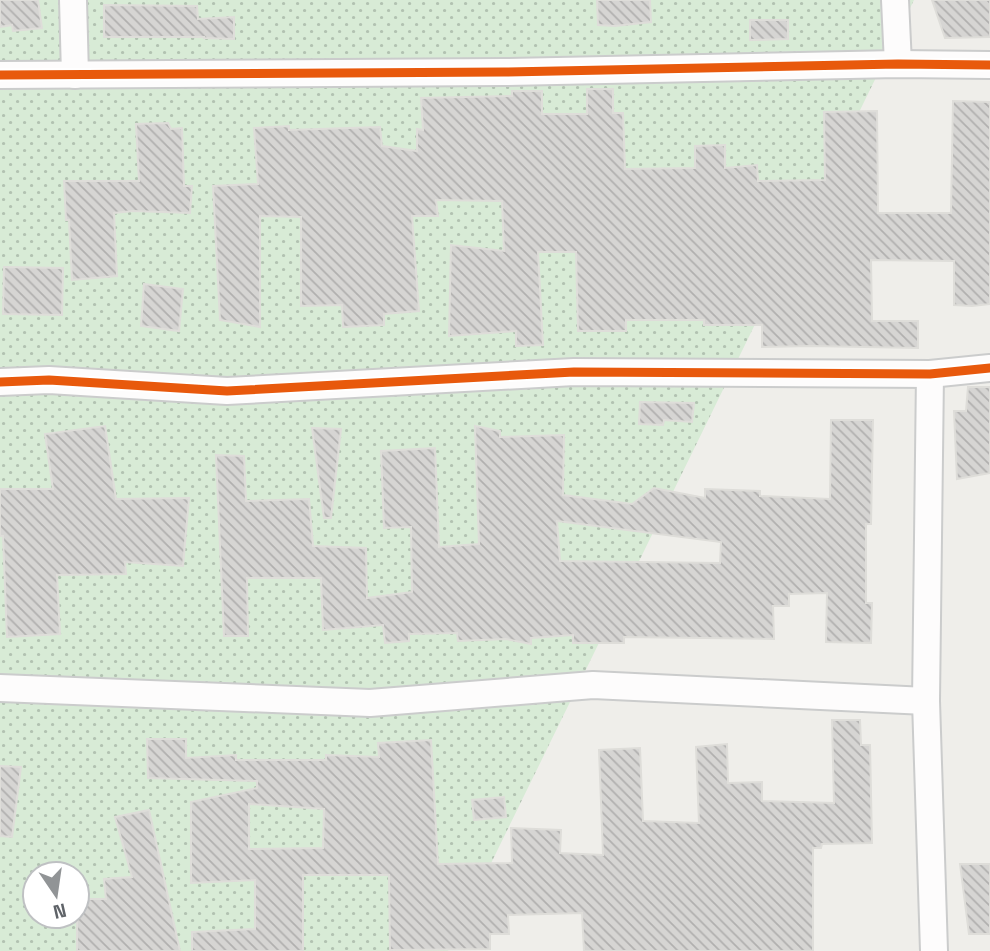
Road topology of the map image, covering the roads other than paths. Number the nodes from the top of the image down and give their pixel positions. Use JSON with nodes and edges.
{"nodes":[{"id":1,"x":73,"y":0,"type":"edge"},
{"id":2,"x":895,"y":0,"type":"edge"},
{"id":3,"x":898,"y":64,"type":"junction"},
{"id":4,"x":990,"y":65,"type":"edge"},
{"id":5,"x":0,"y":75,"type":"edge"},
{"id":6,"x":75,"y":75,"type":"junction"},
{"id":7,"x":990,"y":368,"type":"edge"},
{"id":8,"x":930,"y":374,"type":"junction"},
{"id":9,"x":0,"y":382,"type":"edge"},
{"id":10,"x":0,"y":688,"type":"edge"},
{"id":11,"x":926,"y":701,"type":"junction"},
{"id":12,"x":934,"y":951,"type":"edge"}],
"edges":[{"from":1,"to":6,"type":"street"},
{"from":2,"to":3,"type":"street"},
{"from":3,"to":4,"type":"street"},
{"from":3,"to":6,"type":"street"},
{"from":5,"to":6,"type":"street"},
{"from":7,"to":8,"type":"street"},
{"from":8,"to":9,"type":"street"},
{"from":8,"to":11,"type":"street"},
{"from":10,"to":11,"type":"street"},
{"from":11,"to":12,"type":"street"}]}
